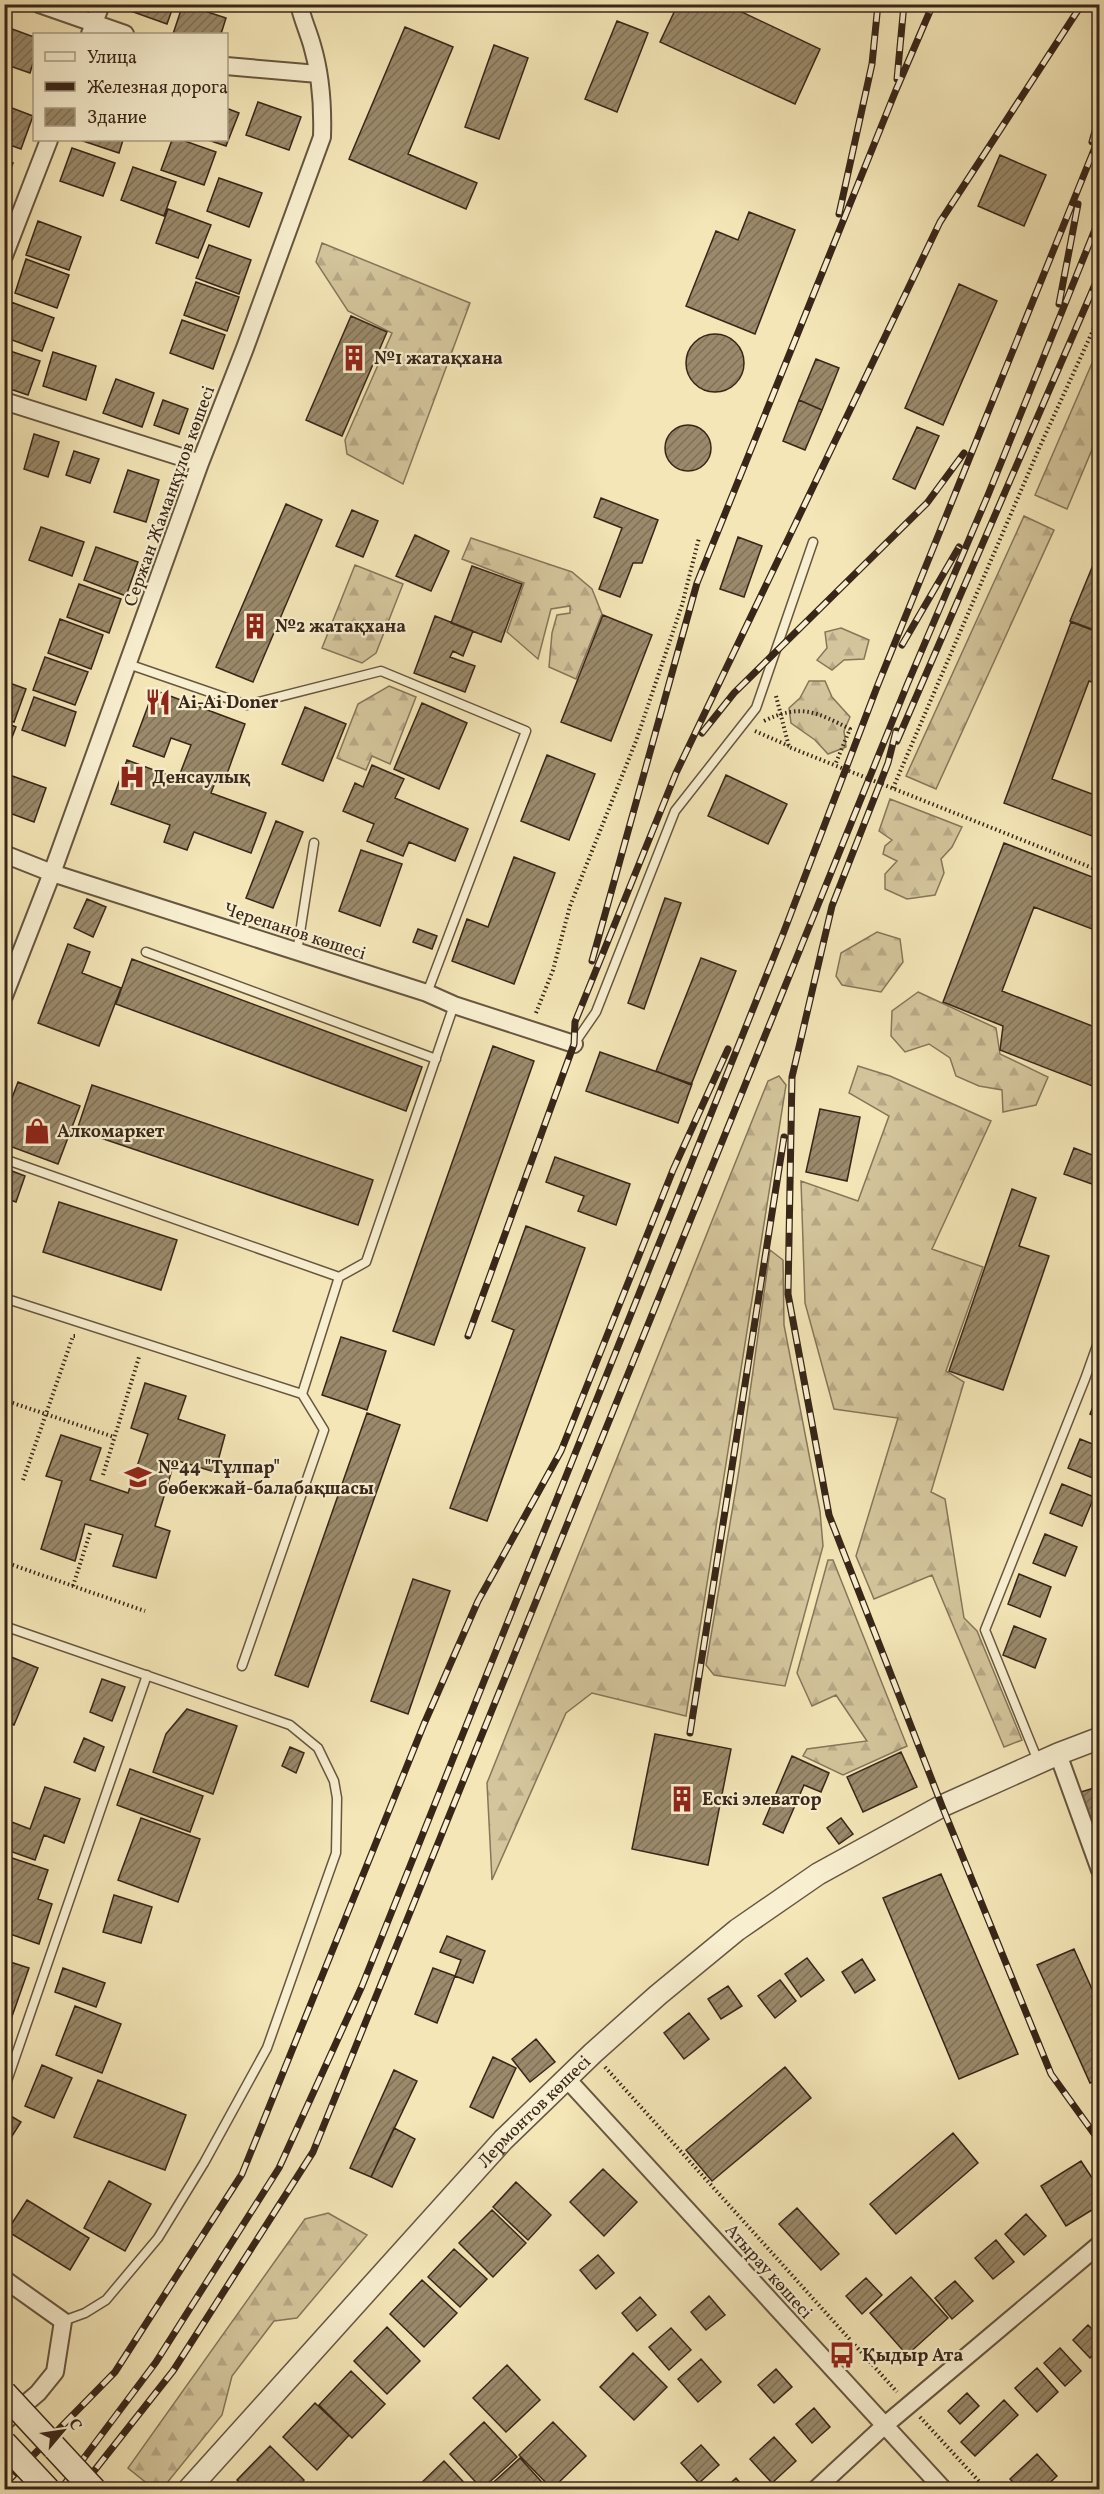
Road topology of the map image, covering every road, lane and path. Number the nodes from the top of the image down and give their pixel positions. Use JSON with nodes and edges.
{"nodes":[{"id":1,"x":39,"y":4,"type":"edge"},
{"id":2,"x":101,"y":4,"type":"edge"},
{"id":3,"x":299,"y":4,"type":"edge"},
{"id":4,"x":92,"y":29,"type":"edge"},
{"id":5,"x":118,"y":33,"type":"edge"},
{"id":6,"x":228,"y":66,"type":"edge"},
{"id":7,"x":318,"y":74,"type":"junction"},
{"id":8,"x":50,"y":141,"type":"edge"},
{"id":9,"x":4,"y":256,"type":"edge"},
{"id":10,"x":1100,"y":315,"type":"edge"},
{"id":11,"x":4,"y":401,"type":"edge"},
{"id":12,"x":200,"y":463,"type":"junction"},
{"id":13,"x":699,"y":538,"type":"dead end"},
{"id":14,"x":813,"y":542,"type":"dead end"},
{"id":15,"x":128,"y":664,"type":"junction"},
{"id":16,"x":769,"y":670,"type":"junction"},
{"id":17,"x":781,"y":714,"type":"junction"},
{"id":18,"x":789,"y":747,"type":"junction"},
{"id":19,"x":835,"y":765,"type":"junction"},
{"id":20,"x":893,"y":788,"type":"junction"},
{"id":21,"x":314,"y":843,"type":"dead end"},
{"id":22,"x":4,"y":854,"type":"edge"},
{"id":23,"x":1100,"y":871,"type":"edge"},
{"id":24,"x":52,"y":873,"type":"junction"},
{"id":25,"x":146,"y":952,"type":"dead end"},
{"id":26,"x":297,"y":952,"type":"junction"},
{"id":27,"x":427,"y":993,"type":"junction"},
{"id":28,"x":4,"y":996,"type":"edge"},
{"id":29,"x":454,"y":1005,"type":"junction"},
{"id":30,"x":531,"y":1028,"type":"junction"},
{"id":31,"x":574,"y":1044,"type":"joint"},
{"id":32,"x":436,"y":1059,"type":"junction"},
{"id":33,"x":4,"y":1159,"type":"edge"},
{"id":34,"x":339,"y":1277,"type":"junction"},
{"id":35,"x":4,"y":1298,"type":"edge"},
{"id":36,"x":1100,"y":1337,"type":"edge"},
{"id":37,"x":84,"y":1339,"type":"dead end"},
{"id":38,"x":128,"y":1354,"type":"dead end"},
{"id":39,"x":139,"y":1357,"type":"junction"},
{"id":40,"x":150,"y":1361,"type":"dead end"},
{"id":41,"x":302,"y":1394,"type":"junction"},
{"id":42,"x":4,"y":1400,"type":"edge"},
{"id":43,"x":48,"y":1415,"type":"junction"},
{"id":44,"x":114,"y":1437,"type":"junction"},
{"id":45,"x":103,"y":1475,"type":"dead end"},
{"id":46,"x":23,"y":1480,"type":"dead end"},
{"id":47,"x":90,"y":1533,"type":"dead end"},
{"id":48,"x":4,"y":1562,"type":"edge"},
{"id":49,"x":73,"y":1586,"type":"junction"},
{"id":50,"x":146,"y":1611,"type":"dead end"},
{"id":51,"x":4,"y":1626,"type":"edge"},
{"id":52,"x":242,"y":1666,"type":"dead end"},
{"id":53,"x":147,"y":1675,"type":"junction"},
{"id":54,"x":1100,"y":1738,"type":"edge"},
{"id":55,"x":1049,"y":1758,"type":"junction"},
{"id":56,"x":1100,"y":1870,"type":"edge"},
{"id":57,"x":593,"y":2053,"type":"junction"},
{"id":58,"x":567,"y":2079,"type":"junction"},
{"id":59,"x":4,"y":2080,"type":"edge"},
{"id":60,"x":1100,"y":2244,"type":"edge"},
{"id":61,"x":4,"y":2279,"type":"edge"},
{"id":62,"x":63,"y":2321,"type":"junction"},
{"id":63,"x":4,"y":2393,"type":"edge"},
{"id":64,"x":909,"y":2405,"type":"junction"},
{"id":65,"x":4,"y":2422,"type":"edge"},
{"id":66,"x":884,"y":2426,"type":"junction"},
{"id":67,"x":4,"y":2443,"type":"edge"},
{"id":68,"x":48,"y":2490,"type":"edge"},
{"id":69,"x":94,"y":2490,"type":"edge"},
{"id":70,"x":188,"y":2490,"type":"edge"},
{"id":71,"x":815,"y":2490,"type":"edge"},
{"id":72,"x":944,"y":2490,"type":"edge"},
{"id":73,"x":987,"y":2490,"type":"edge"}],
"edges":[{"from":1,"to":4,"type":"street"},
{"from":2,"to":4,"type":"street"},
{"from":3,"to":7,"type":"street","name":"Сержан Жаманқұлов көшесі"},
{"from":4,"to":5,"type":"street"},
{"from":6,"to":7,"type":"street"},
{"from":7,"to":12,"type":"street","name":"Сержан Жаманқұлов көшесі"},
{"from":8,"to":9,"type":"street"},
{"from":10,"to":20,"type":"path"},
{"from":11,"to":12,"type":"street"},
{"from":12,"to":15,"type":"street","name":"Сержан Жаманқұлов көшесі"},
{"from":13,"to":30,"type":"path"},
{"from":14,"to":16,"type":"lane"},
{"from":15,"to":24,"type":"street","name":"Сержан Жаманқұлов көшесі"},
{"from":15,"to":27,"type":"lane"},
{"from":16,"to":17,"type":"path"},
{"from":16,"to":31,"type":"lane"},
{"from":17,"to":18,"type":"path"},
{"from":17,"to":18,"type":"path"},
{"from":17,"to":19,"type":"path"},
{"from":18,"to":19,"type":"path"},
{"from":19,"to":20,"type":"path"},
{"from":20,"to":23,"type":"path"},
{"from":21,"to":26,"type":"lane"},
{"from":22,"to":24,"type":"street","name":"Черепанов көшесі"},
{"from":24,"to":26,"type":"street","name":"Черепанов көшесі"},
{"from":24,"to":28,"type":"street","name":"Сержан Жаманқұлов көшесі"},
{"from":25,"to":32,"type":"lane"},
{"from":26,"to":27,"type":"street","name":"Черепанов көшесі"},
{"from":27,"to":29,"type":"street","name":"Черепанов көшесі"},
{"from":29,"to":30,"type":"street","name":"Черепанов көшесі"},
{"from":29,"to":32,"type":"lane"},
{"from":30,"to":31,"type":"street","name":"Черепанов көшесі"},
{"from":32,"to":34,"type":"lane"},
{"from":33,"to":34,"type":"lane"},
{"from":34,"to":41,"type":"lane"},
{"from":35,"to":41,"type":"lane"},
{"from":36,"to":55,"type":"lane"},
{"from":37,"to":43,"type":"path"},
{"from":38,"to":39,"type":"path"},
{"from":39,"to":40,"type":"path"},
{"from":39,"to":44,"type":"path"},
{"from":41,"to":52,"type":"lane"},
{"from":42,"to":43,"type":"path"},
{"from":43,"to":44,"type":"path"},
{"from":43,"to":46,"type":"path"},
{"from":44,"to":45,"type":"path"},
{"from":47,"to":49,"type":"path"},
{"from":48,"to":49,"type":"path"},
{"from":49,"to":50,"type":"path"},
{"from":51,"to":53,"type":"lane"},
{"from":53,"to":59,"type":"lane"},
{"from":53,"to":62,"type":"lane"},
{"from":54,"to":55,"type":"street","name":"Лермонтов көшесі"},
{"from":55,"to":56,"type":"street"},
{"from":55,"to":57,"type":"street","name":"Лермонтов көшесі"},
{"from":57,"to":58,"type":"street","name":"Лермонтов көшесі"},
{"from":57,"to":64,"type":"path"},
{"from":58,"to":66,"type":"street","name":"Атырау көшесі"},
{"from":58,"to":70,"type":"street","name":"Лермонтов көшесі"},
{"from":60,"to":64,"type":"street"},
{"from":61,"to":62,"type":"street"},
{"from":62,"to":65,"type":"street"},
{"from":63,"to":69,"type":"main road","bridge":true},
{"from":64,"to":66,"type":"street"},
{"from":64,"to":73,"type":"path"},
{"from":66,"to":71,"type":"street"},
{"from":66,"to":72,"type":"street","name":"Атырау көшесі"},
{"from":67,"to":68,"type":"main road","bridge":true}]}
